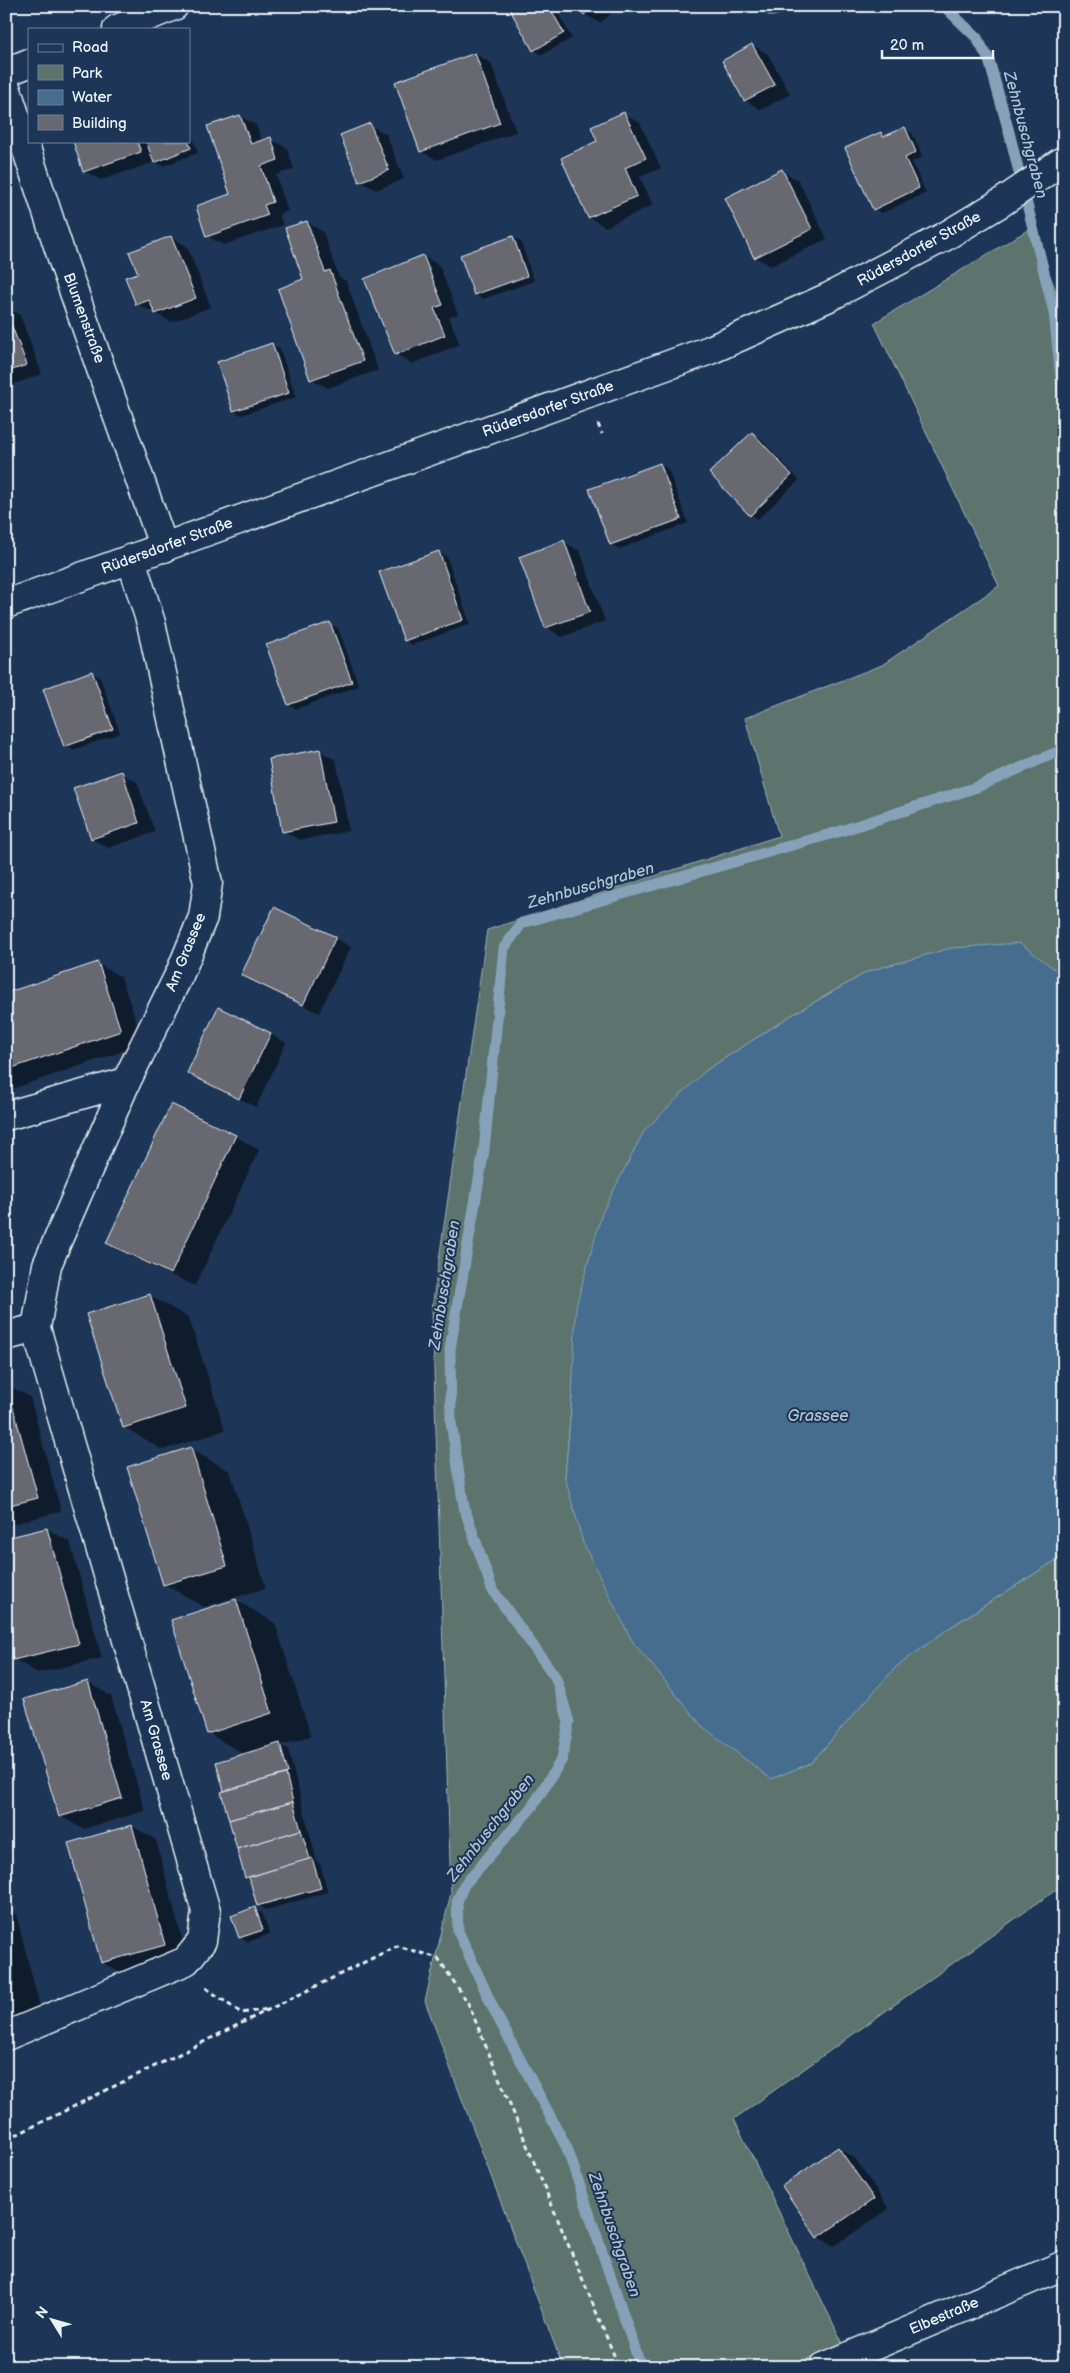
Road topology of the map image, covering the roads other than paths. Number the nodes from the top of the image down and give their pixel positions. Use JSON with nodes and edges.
{"nodes":[{"id":1,"x":174,"y":6,"type":"edge"},
{"id":2,"x":119,"y":28,"type":"edge"},
{"id":3,"x":28,"y":63,"type":"edge"},
{"id":4,"x":6,"y":72,"type":"edge"},
{"id":5,"x":6,"y":87,"type":"edge"},
{"id":6,"x":1054,"y":167,"type":"edge"},
{"id":7,"x":164,"y":548,"type":"junction"},
{"id":8,"x":131,"y":560,"type":"junction"},
{"id":9,"x":6,"y":604,"type":"edge"},
{"id":10,"x":126,"y":1082,"type":"junction"},
{"id":11,"x":6,"y":1116,"type":"edge"},
{"id":12,"x":36,"y":1328,"type":"junction"},
{"id":13,"x":6,"y":1336,"type":"edge"},
{"id":14,"x":6,"y":2036,"type":"edge"},
{"id":15,"x":1064,"y":2265,"type":"edge"},
{"id":16,"x":824,"y":2367,"type":"edge"}],
"edges":[{"from":1,"to":2,"type":"street"},
{"from":3,"to":4,"type":"street"},
{"from":5,"to":7,"type":"street","name":"Blumenstraße"},
{"from":6,"to":7,"type":"street","name":"Rüdersdorfer Straße"},
{"from":7,"to":8,"type":"street","name":"Rüdersdorfer Straße"},
{"from":8,"to":9,"type":"street","name":"Rüdersdorfer Straße"},
{"from":8,"to":10,"type":"street","name":"Am Grassee"},
{"from":10,"to":11,"type":"street"},
{"from":10,"to":12,"type":"street","name":"Am Grassee"},
{"from":12,"to":13,"type":"street"},
{"from":12,"to":14,"type":"street","name":"Am Grassee"},
{"from":15,"to":16,"type":"street","name":"Elbestraße"}]}
